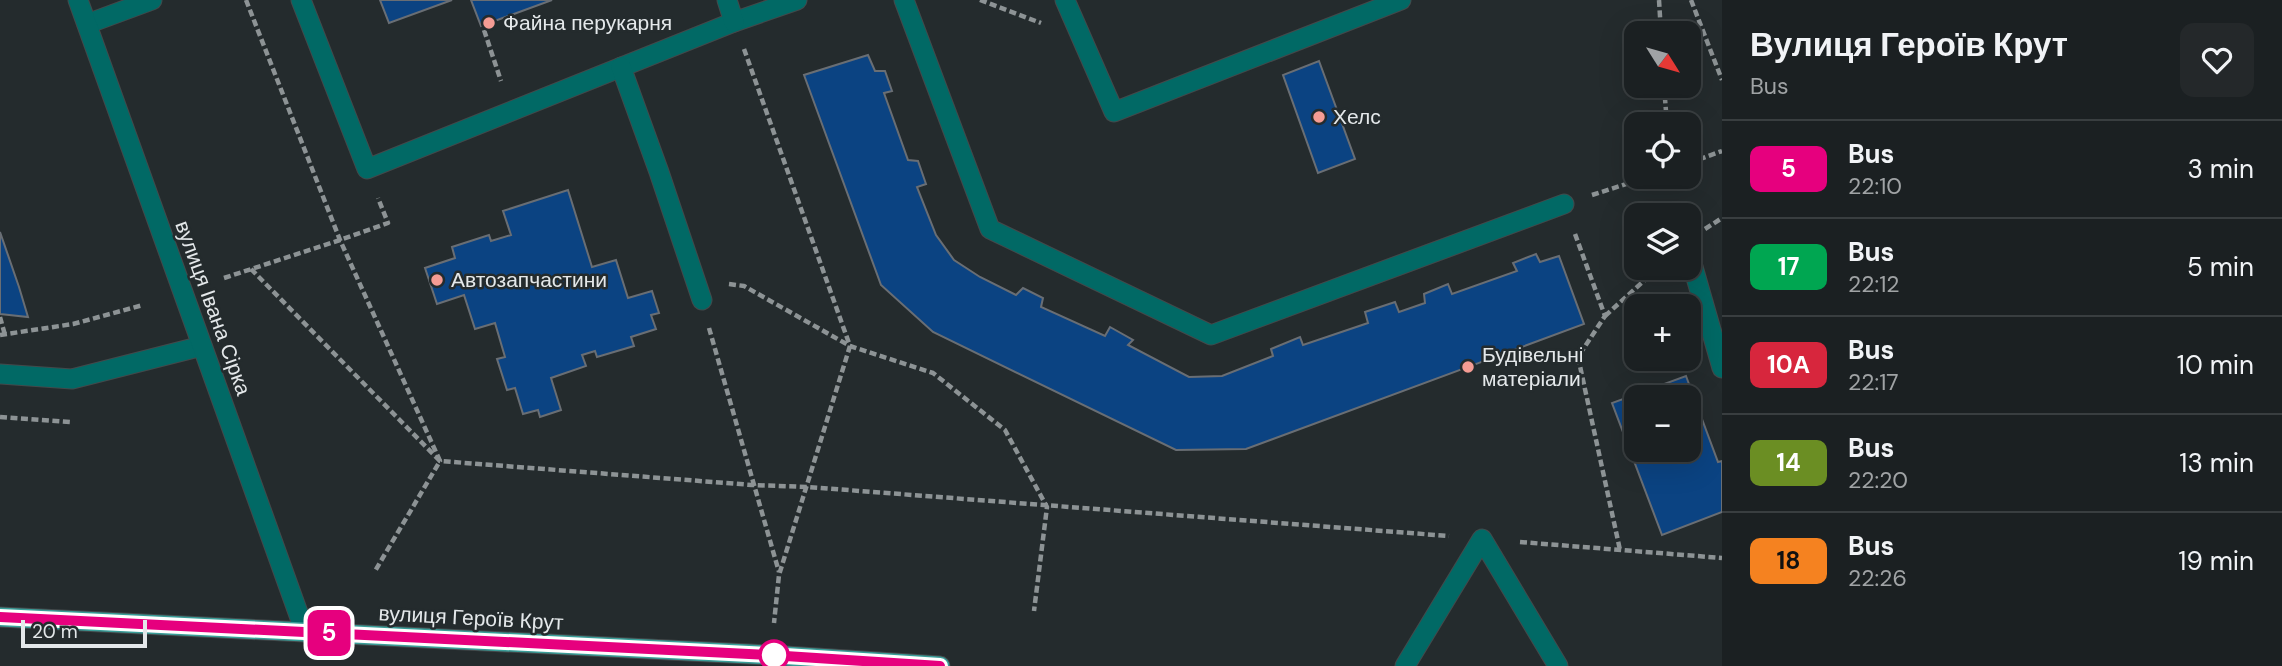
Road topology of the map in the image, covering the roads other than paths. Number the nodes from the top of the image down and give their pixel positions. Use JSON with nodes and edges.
{"nodes":[{"id":1,"x":78,"y":0,"type":"edge"},
{"id":2,"x":152,"y":0,"type":"edge"},
{"id":3,"x":301,"y":0,"type":"edge"},
{"id":4,"x":727,"y":0,"type":"edge"},
{"id":5,"x":797,"y":0,"type":"edge"},
{"id":6,"x":904,"y":0,"type":"edge"},
{"id":7,"x":1065,"y":0,"type":"edge"},
{"id":8,"x":1401,"y":0,"type":"edge"},
{"id":9,"x":734,"y":22,"type":"junction"},
{"id":10,"x":87,"y":24,"type":"junction"},
{"id":11,"x":621,"y":67,"type":"junction"},
{"id":12,"x":1564,"y":204,"type":"road end"},
{"id":13,"x":1697,"y":280,"type":"edge"},
{"id":14,"x":702,"y":300,"type":"road end"},
{"id":15,"x":202,"y":346,"type":"junction"},
{"id":16,"x":1722,"y":368,"type":"edge"},
{"id":17,"x":0,"y":374,"type":"edge"},
{"id":18,"x":0,"y":617,"type":"edge"},
{"id":19,"x":305,"y":632,"type":"junction"},
{"id":20,"x":940,"y":666,"type":"edge"},
{"id":21,"x":1405,"y":666,"type":"edge"},
{"id":22,"x":1558,"y":666,"type":"edge"}],
"edges":[{"from":1,"to":10,"type":"street","name":"вулиця Івана Сірка"},
{"from":2,"to":10,"type":"street"},
{"from":3,"to":11,"type":"street"},
{"from":4,"to":9,"type":"street"},
{"from":5,"to":9,"type":"street"},
{"from":6,"to":12,"type":"street"},
{"from":7,"to":8,"type":"street"},
{"from":9,"to":11,"type":"street"},
{"from":10,"to":15,"type":"street","name":"вулиця Івана Сірка"},
{"from":11,"to":14,"type":"street"},
{"from":13,"to":16,"type":"street"},
{"from":15,"to":17,"type":"street"},
{"from":15,"to":19,"type":"street","name":"вулиця Івана Сірка"},
{"from":18,"to":19,"type":"main road","name":"вулиця Героїв Крут"},
{"from":19,"to":20,"type":"main road","name":"вулиця Героїв Крут"},
{"from":21,"to":22,"type":"street"}]}
